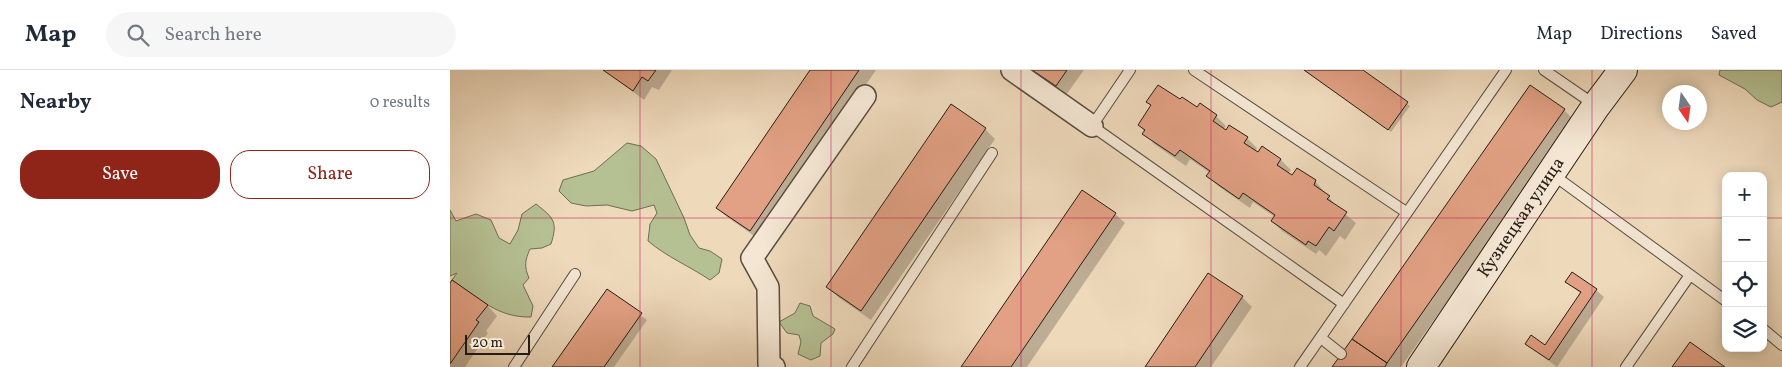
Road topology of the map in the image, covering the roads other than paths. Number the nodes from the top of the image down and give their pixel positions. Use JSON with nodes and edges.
{"nodes":[{"id":1,"x":1012,"y":70,"type":"edge"},
{"id":2,"x":1130,"y":70,"type":"edge"},
{"id":3,"x":1194,"y":70,"type":"edge"},
{"id":4,"x":1506,"y":70,"type":"edge"},
{"id":5,"x":1544,"y":70,"type":"edge"},
{"id":6,"x":1623,"y":70,"type":"edge"},
{"id":7,"x":865,"y":96,"type":"dead end"},
{"id":8,"x":1596,"y":106,"type":"junction"},
{"id":9,"x":1092,"y":126,"type":"junction"},
{"id":10,"x":992,"y":153,"type":"dead end"},
{"id":11,"x":1551,"y":173,"type":"junction"},
{"id":12,"x":1406,"y":212,"type":"junction"},
{"id":13,"x":575,"y":274,"type":"dead end"},
{"id":14,"x":1690,"y":275,"type":"junction"},
{"id":15,"x":1722,"y":298,"type":"edge"},
{"id":16,"x":1344,"y":304,"type":"junction"},
{"id":17,"x":1767,"y":332,"type":"edge"},
{"id":18,"x":1320,"y":338,"type":"junction"},
{"id":19,"x":1782,"y":345,"type":"edge"},
{"id":20,"x":1341,"y":354,"type":"dead end"},
{"id":21,"x":772,"y":365,"type":"edge"},
{"id":22,"x":514,"y":367,"type":"edge"},
{"id":23,"x":852,"y":367,"type":"edge"},
{"id":24,"x":1300,"y":367,"type":"edge"},
{"id":25,"x":1421,"y":367,"type":"edge"},
{"id":26,"x":1626,"y":367,"type":"edge"}],
"edges":[{"from":1,"to":9,"type":"street"},
{"from":2,"to":9,"type":"lane"},
{"from":3,"to":12,"type":"lane"},
{"from":4,"to":12,"type":"lane"},
{"from":5,"to":8,"type":"lane"},
{"from":6,"to":8,"type":"street","name":"Кузнецкая улица"},
{"from":7,"to":21,"type":"street"},
{"from":8,"to":11,"type":"street","name":"Кузнецкая улица"},
{"from":9,"to":16,"type":"lane"},
{"from":10,"to":23,"type":"lane"},
{"from":11,"to":14,"type":"lane"},
{"from":11,"to":25,"type":"street","name":"Кузнецкая улица"},
{"from":12,"to":16,"type":"lane"},
{"from":13,"to":22,"type":"lane"},
{"from":14,"to":15,"type":"lane"},
{"from":14,"to":26,"type":"lane"},
{"from":16,"to":18,"type":"lane"},
{"from":17,"to":19,"type":"lane"},
{"from":18,"to":20,"type":"lane"},
{"from":18,"to":24,"type":"lane"}]}
